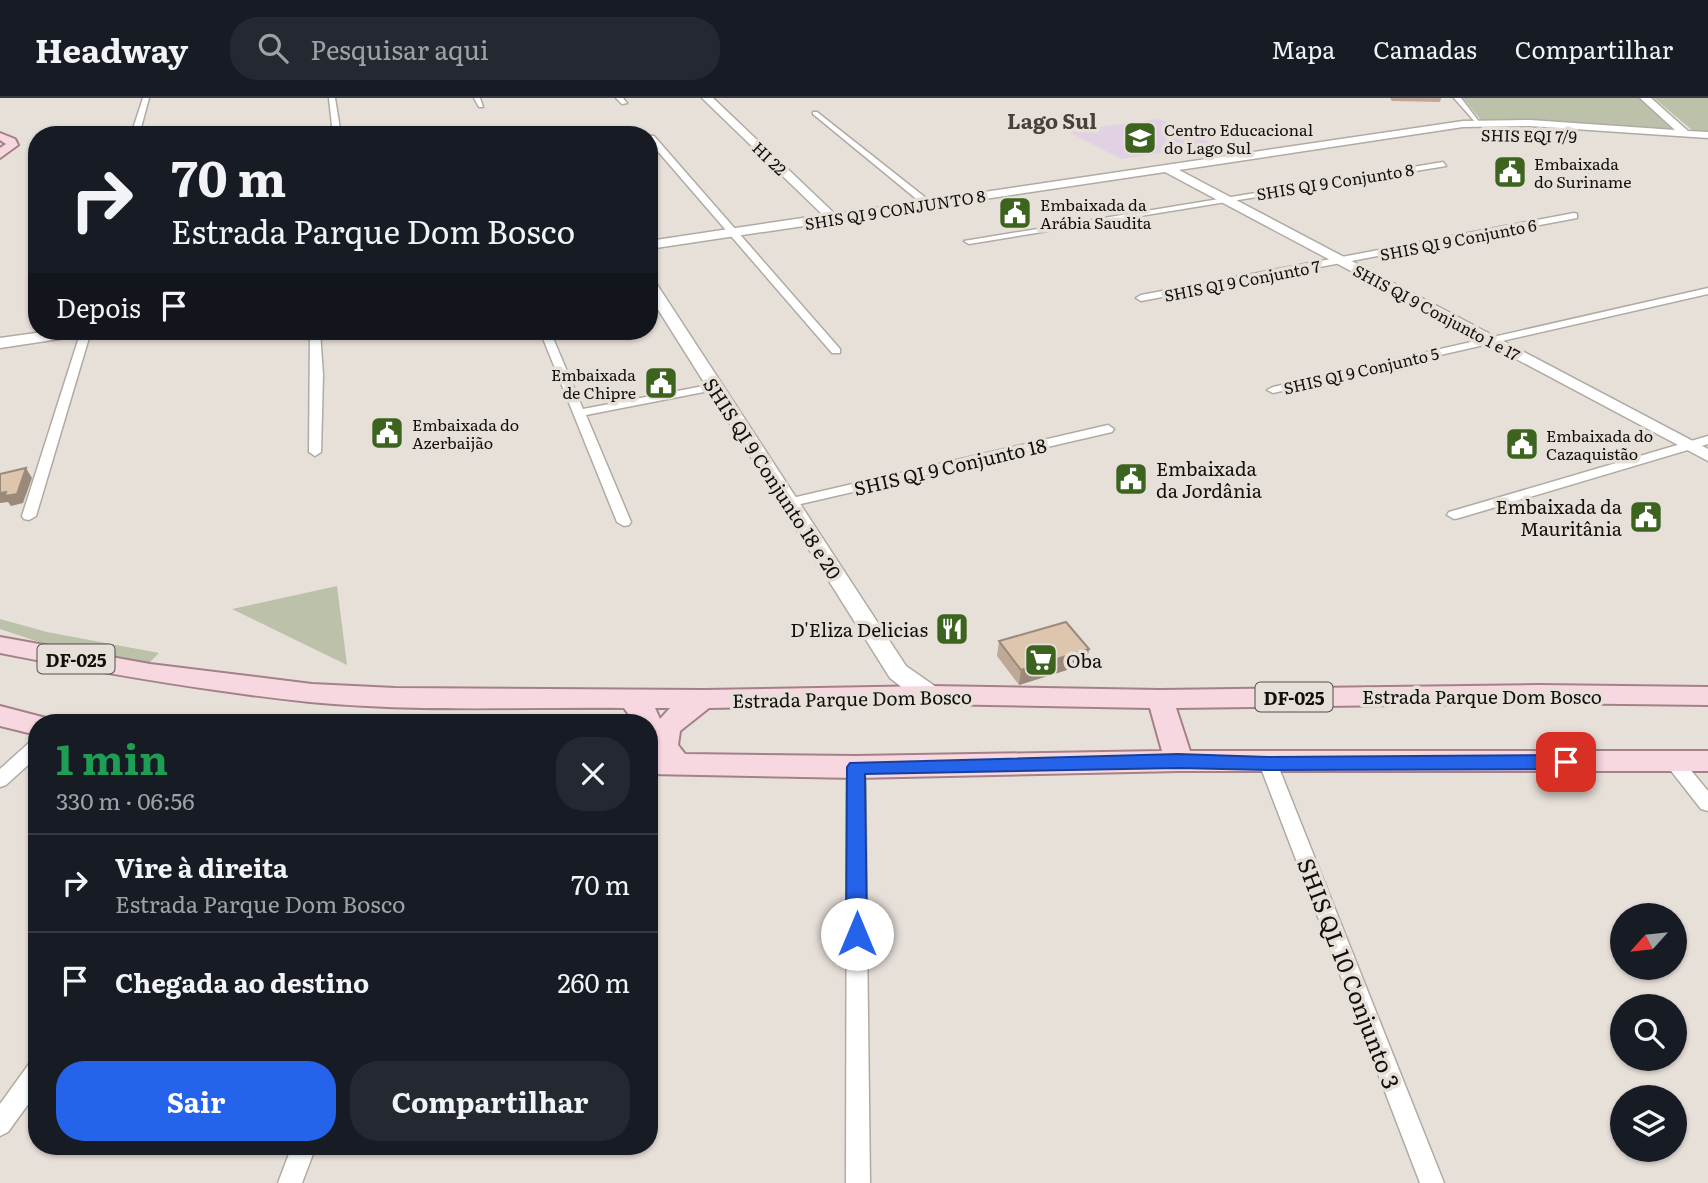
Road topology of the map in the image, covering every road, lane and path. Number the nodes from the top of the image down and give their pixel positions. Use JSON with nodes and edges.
{"nodes":[{"id":1,"x":146,"y":98,"type":"edge"},
{"id":2,"x":332,"y":98,"type":"edge"},
{"id":3,"x":477,"y":98,"type":"edge"},
{"id":4,"x":706,"y":98,"type":"edge"},
{"id":5,"x":1457,"y":98,"type":"edge"},
{"id":6,"x":1645,"y":98,"type":"edge"},
{"id":7,"x":481,"y":106,"type":"dead end"},
{"id":8,"x":815,"y":113,"type":"dead end"},
{"id":9,"x":1478,"y":122,"type":"junction"},
{"id":10,"x":1530,"y":123,"type":"junction"},
{"id":11,"x":138,"y":126,"type":"edge"},
{"id":12,"x":336,"y":126,"type":"edge"},
{"id":13,"x":1437,"y":127,"type":"junction"},
{"id":14,"x":1684,"y":132,"type":"junction"},
{"id":15,"x":1565,"y":134,"type":"junction"},
{"id":16,"x":1453,"y":135,"type":"junction"},
{"id":17,"x":1708,"y":135,"type":"edge"},
{"id":18,"x":0,"y":139,"type":"edge"},
{"id":19,"x":1349,"y":141,"type":"junction"},
{"id":20,"x":658,"y":146,"type":"edge"},
{"id":21,"x":1708,"y":146,"type":"edge"},
{"id":22,"x":0,"y":149,"type":"edge"},
{"id":23,"x":0,"y":154,"type":"edge"},
{"id":24,"x":1443,"y":164,"type":"dead end"},
{"id":25,"x":1167,"y":168,"type":"junction"},
{"id":26,"x":1226,"y":199,"type":"junction"},
{"id":27,"x":929,"y":204,"type":"junction"},
{"id":28,"x":1574,"y":216,"type":"dead end"},
{"id":29,"x":833,"y":218,"type":"junction"},
{"id":30,"x":733,"y":233,"type":"junction"},
{"id":31,"x":969,"y":242,"type":"dead end"},
{"id":32,"x":658,"y":245,"type":"edge"},
{"id":33,"x":1343,"y":261,"type":"junction"},
{"id":34,"x":1708,"y":291,"type":"edge"},
{"id":35,"x":658,"y":298,"type":"edge"},
{"id":36,"x":1141,"y":299,"type":"dead end"},
{"id":37,"x":28,"y":338,"type":"edge"},
{"id":38,"x":83,"y":340,"type":"edge"},
{"id":39,"x":315,"y":340,"type":"edge"},
{"id":40,"x":549,"y":340,"type":"edge"},
{"id":41,"x":1490,"y":340,"type":"junction"},
{"id":42,"x":0,"y":343,"type":"edge"},
{"id":43,"x":836,"y":351,"type":"dead end"},
{"id":44,"x":713,"y":387,"type":"junction"},
{"id":45,"x":1273,"y":390,"type":"dead end"},
{"id":46,"x":579,"y":413,"type":"junction"},
{"id":47,"x":1108,"y":429,"type":"dead end"},
{"id":48,"x":1708,"y":440,"type":"edge"},
{"id":49,"x":1688,"y":446,"type":"junction"},
{"id":50,"x":316,"y":452,"type":"dead end"},
{"id":51,"x":1708,"y":456,"type":"edge"},
{"id":52,"x":792,"y":502,"type":"junction"},
{"id":53,"x":1454,"y":515,"type":"dead end"},
{"id":54,"x":29,"y":516,"type":"dead end"},
{"id":55,"x":624,"y":522,"type":"dead end"},
{"id":56,"x":0,"y":645,"type":"edge"},
{"id":57,"x":898,"y":672,"type":"junction"},
{"id":58,"x":930,"y":695,"type":"junction"},
{"id":59,"x":880,"y":696,"type":"junction"},
{"id":60,"x":1708,"y":696,"type":"edge"},
{"id":61,"x":630,"y":698,"type":"junction"},
{"id":62,"x":704,"y":699,"type":"junction"},
{"id":63,"x":1160,"y":699,"type":"junction"},
{"id":64,"x":644,"y":714,"type":"edge"},
{"id":65,"x":0,"y":716,"type":"edge"},
{"id":66,"x":28,"y":723,"type":"edge"},
{"id":67,"x":28,"y":754,"type":"edge"},
{"id":68,"x":1178,"y":761,"type":"junction"},
{"id":69,"x":1708,"y":761,"type":"edge"},
{"id":70,"x":1674,"y":762,"type":"junction"},
{"id":71,"x":1268,"y":763,"type":"junction"},
{"id":72,"x":663,"y":764,"type":"edge"},
{"id":73,"x":856,"y":767,"type":"junction"},
{"id":74,"x":0,"y":780,"type":"edge"},
{"id":75,"x":1708,"y":804,"type":"edge"},
{"id":76,"x":28,"y":1085,"type":"edge"},
{"id":77,"x":0,"y":1124,"type":"edge"},
{"id":78,"x":301,"y":1155,"type":"edge"},
{"id":79,"x":290,"y":1183,"type":"edge"},
{"id":80,"x":858,"y":1183,"type":"edge"},
{"id":81,"x":1432,"y":1183,"type":"edge"}],
"edges":[{"from":1,"to":11,"type":"street"},
{"from":2,"to":12,"type":"street"},
{"from":3,"to":7,"type":"street"},
{"from":4,"to":29,"type":"street","name":"HI 22"},
{"from":5,"to":9,"type":"street"},
{"from":6,"to":14,"type":"street"},
{"from":8,"to":27,"type":"street"},
{"from":9,"to":10,"type":"street"},
{"from":9,"to":13,"type":"street"},
{"from":10,"to":14,"type":"street"},
{"from":10,"to":15,"type":"street"},
{"from":13,"to":16,"type":"street"},
{"from":13,"to":19,"type":"street"},
{"from":14,"to":17,"type":"street"},
{"from":15,"to":16,"type":"street","name":"SHIS EQI 7/9"},
{"from":15,"to":21,"type":"street","name":"SHIS EQI 7/9"},
{"from":16,"to":19,"type":"street","name":"SHIS EQI 7/9"},
{"from":18,"to":22,"type":"main road"},
{"from":18,"to":23,"type":"main road"},
{"from":19,"to":25,"type":"street","name":"SHIS QI 9 CONJUNTO 8"},
{"from":20,"to":30,"type":"street"},
{"from":24,"to":26,"type":"street","name":"SHIS QI 9 Conjunto 8"},
{"from":25,"to":26,"type":"street","name":"SHIS QI 9 Conjunto 1 e 17"},
{"from":25,"to":27,"type":"street","name":"SHIS QI 9 CONJUNTO 8"},
{"from":26,"to":31,"type":"street","name":"SHIS QI 9 Conjunto 8"},
{"from":26,"to":33,"type":"street","name":"SHIS QI 9 Conjunto 1 e 17"},
{"from":27,"to":29,"type":"street","name":"SHIS QI 9 CONJUNTO 8"},
{"from":28,"to":33,"type":"street","name":"SHIS QI 9 Conjunto 6"},
{"from":29,"to":30,"type":"street","name":"SHIS QI 9 CONJUNTO 8"},
{"from":30,"to":32,"type":"street","name":"SHIS QI 9 CONJUNTO 8"},
{"from":30,"to":43,"type":"street"},
{"from":33,"to":36,"type":"street","name":"SHIS QI 9 Conjunto 7"},
{"from":33,"to":41,"type":"street","name":"SHIS QI 9 Conjunto 1 e 17"},
{"from":34,"to":41,"type":"street","name":"SHIS QI 9 Conjunto 5"},
{"from":35,"to":44,"type":"street","name":"SHIS QI 9 Conjunto 18 e 20"},
{"from":37,"to":42,"type":"street"},
{"from":38,"to":54,"type":"street"},
{"from":39,"to":50,"type":"street"},
{"from":40,"to":46,"type":"street"},
{"from":41,"to":45,"type":"street","name":"SHIS QI 9 Conjunto 5"},
{"from":41,"to":49,"type":"street","name":"SHIS QI 9 Conjunto 1 e 17"},
{"from":44,"to":46,"type":"street"},
{"from":44,"to":52,"type":"street","name":"SHIS QI 9 Conjunto 18 e 20"},
{"from":46,"to":55,"type":"street"},
{"from":47,"to":52,"type":"street","name":"SHIS QI 9 Conjunto 18"},
{"from":48,"to":49,"type":"street"},
{"from":49,"to":51,"type":"street","name":"SHIS QI 9 Conjunto 1 e 17"},
{"from":49,"to":53,"type":"street"},
{"from":52,"to":57,"type":"street","name":"SHIS QI 9 Conjunto 18 e 20"},
{"from":56,"to":61,"type":"main road","name":"Estrada Parque Dom Bosco","number":"DF-025"},
{"from":57,"to":58,"type":"street","name":"SHIS QI 9 Conjunto 18 e 20"},
{"from":57,"to":59,"type":"street"},
{"from":58,"to":59,"type":"main road","name":"Estrada Parque Dom Bosco","number":"DF-025"},
{"from":58,"to":63,"type":"main road","name":"Estrada Parque Dom Bosco","number":"DF-025"},
{"from":59,"to":62,"type":"main road","name":"Estrada Parque Dom Bosco","number":"DF-025"},
{"from":60,"to":63,"type":"main road","name":"Estrada Parque Dom Bosco","number":"DF-025"},
{"from":61,"to":62,"type":"main road","name":"Estrada Parque Dom Bosco","number":"DF-025"},
{"from":61,"to":64,"type":"main road"},
{"from":62,"to":72,"type":"main road"},
{"from":63,"to":68,"type":"main road"},
{"from":65,"to":66,"type":"main road"},
{"from":67,"to":74,"type":"street"},
{"from":68,"to":71,"type":"main road"},
{"from":68,"to":73,"type":"main road"},
{"from":69,"to":70,"type":"main road"},
{"from":70,"to":71,"type":"main road"},
{"from":70,"to":75,"type":"street"},
{"from":71,"to":81,"type":"street","name":"SHIS QL 10 Conjunto 3"},
{"from":72,"to":73,"type":"main road"},
{"from":73,"to":80,"type":"street"},
{"from":76,"to":77,"type":"street"},
{"from":78,"to":79,"type":"street"}]}
